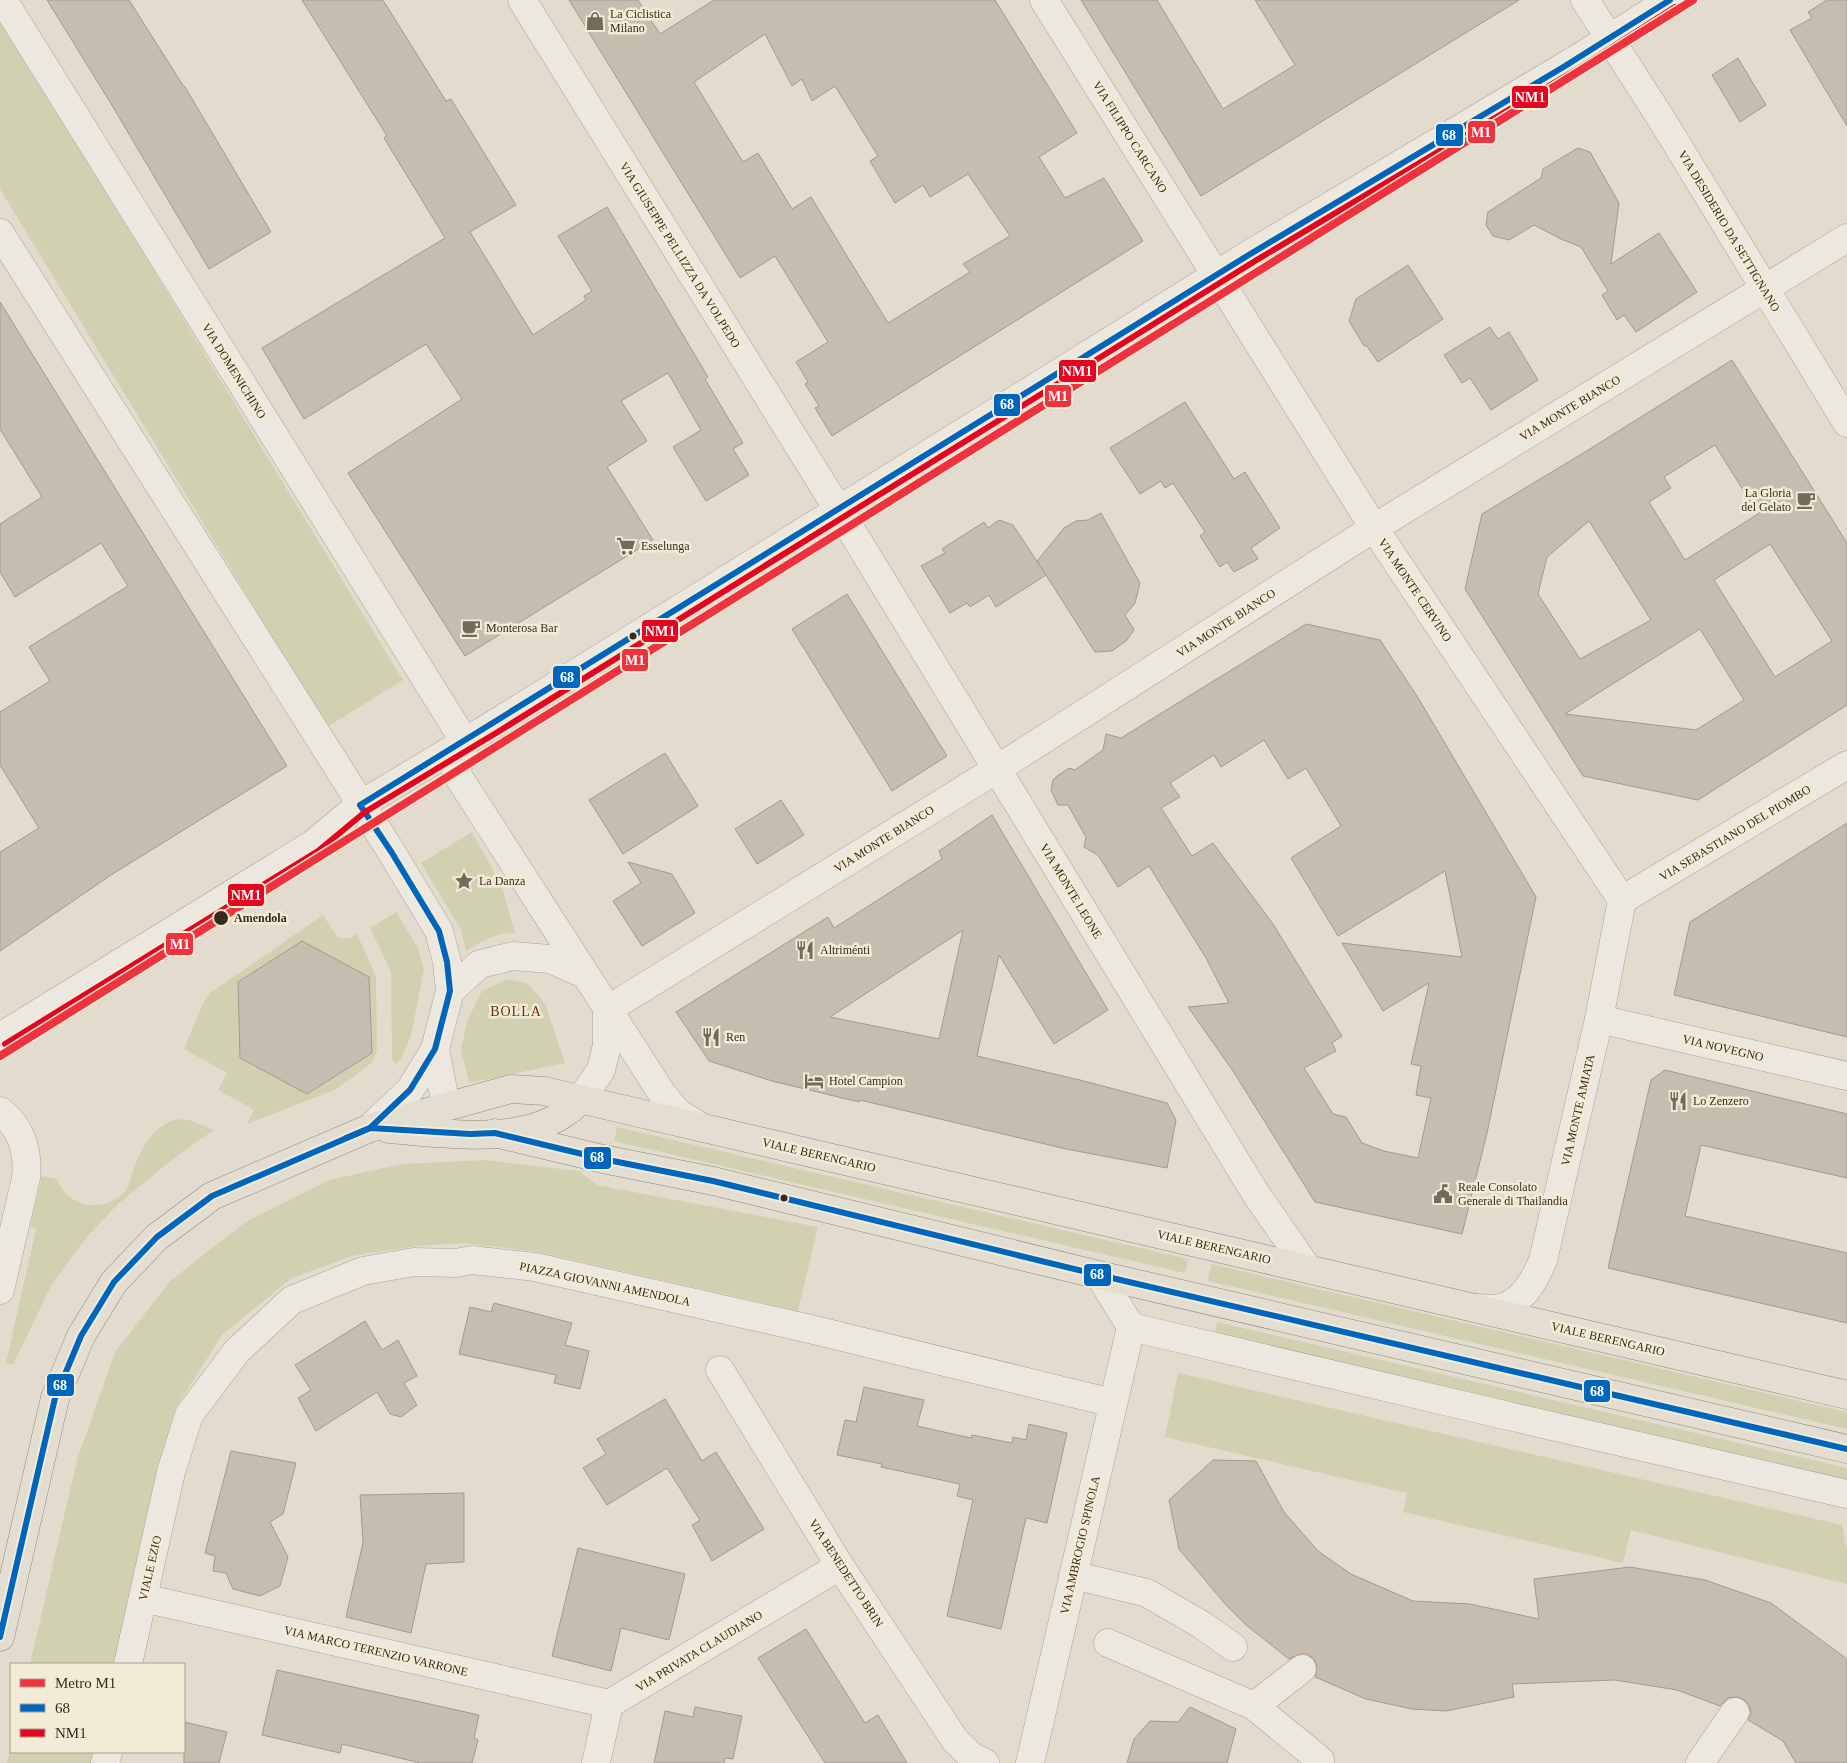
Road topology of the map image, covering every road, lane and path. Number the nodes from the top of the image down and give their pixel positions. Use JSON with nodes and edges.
{"nodes":[{"id":1,"x":3,"y":0,"type":"edge"},
{"id":2,"x":522,"y":0,"type":"edge"},
{"id":3,"x":1044,"y":0,"type":"edge"},
{"id":4,"x":1584,"y":0,"type":"edge"},
{"id":5,"x":1670,"y":0,"type":"edge"},
{"id":6,"x":1609,"y":39,"type":"junction"},
{"id":7,"x":0,"y":232,"type":"edge"},
{"id":8,"x":1847,"y":238,"type":"edge"},
{"id":9,"x":1216,"y":275,"type":"junction"},
{"id":10,"x":1765,"y":289,"type":"junction"},
{"id":11,"x":1847,"y":423,"type":"edge"},
{"id":12,"x":838,"y":510,"type":"junction"},
{"id":13,"x":1374,"y":528,"type":"junction"},
{"id":14,"x":465,"y":742,"type":"junction"},
{"id":15,"x":1847,"y":765,"type":"edge"},
{"id":16,"x":997,"y":769,"type":"junction"},
{"id":17,"x":360,"y":805,"type":"junction"},
{"id":18,"x":1622,"y":900,"type":"junction"},
{"id":19,"x":584,"y":974,"type":"junction"},
{"id":20,"x":450,"y":992,"type":"junction"},
{"id":21,"x":607,"y":1010,"type":"junction"},
{"id":22,"x":1600,"y":1019,"type":"junction"},
{"id":23,"x":0,"y":1037,"type":"edge"},
{"id":24,"x":435,"y":1049,"type":"junction"},
{"id":25,"x":1847,"y":1076,"type":"edge"},
{"id":26,"x":581,"y":1100,"type":"junction"},
{"id":27,"x":446,"y":1106,"type":"junction"},
{"id":28,"x":0,"y":1111,"type":"edge"},
{"id":29,"x":370,"y":1128,"type":"junction"},
{"id":30,"x":712,"y":1130,"type":"junction"},
{"id":31,"x":482,"y":1134,"type":"junction"},
{"id":32,"x":1308,"y":1269,"type":"junction"},
{"id":33,"x":1099,"y":1275,"type":"junction"},
{"id":34,"x":0,"y":1290,"type":"edge"},
{"id":35,"x":1476,"y":1308,"type":"junction"},
{"id":36,"x":1131,"y":1327,"type":"junction"},
{"id":37,"x":720,"y":1370,"type":"dead end"},
{"id":38,"x":1847,"y":1395,"type":"edge"},
{"id":39,"x":1113,"y":1403,"type":"junction"},
{"id":40,"x":1847,"y":1449,"type":"edge"},
{"id":41,"x":171,"y":1472,"type":"joint"},
{"id":42,"x":1847,"y":1494,"type":"edge"},
{"id":43,"x":840,"y":1566,"type":"junction"},
{"id":44,"x":1073,"y":1575,"type":"junction"},
{"id":45,"x":143,"y":1598,"type":"junction"},
{"id":46,"x":0,"y":1637,"type":"edge"},
{"id":47,"x":1108,"y":1643,"type":"dead end"},
{"id":48,"x":1233,"y":1647,"type":"dead end"},
{"id":49,"x":128,"y":1663,"type":"edge"},
{"id":50,"x":1302,"y":1668,"type":"dead end"},
{"id":51,"x":610,"y":1704,"type":"junction"},
{"id":52,"x":1254,"y":1706,"type":"junction"},
{"id":53,"x":1735,"y":1712,"type":"dead end"},
{"id":54,"x":1322,"y":1762,"type":"edge"},
{"id":55,"x":596,"y":1763,"type":"edge"},
{"id":56,"x":985,"y":1763,"type":"edge"},
{"id":57,"x":1030,"y":1763,"type":"edge"},
{"id":58,"x":1700,"y":1763,"type":"edge"}],
"edges":[{"from":1,"to":14,"type":"street","name":"VIA DOMENICHINO"},
{"from":2,"to":12,"type":"street","name":"VIA GIUSEPPE PELLIZZA DA VOLPEDO"},
{"from":3,"to":9,"type":"street","name":"VIA FILIPPO CARCANO"},
{"from":4,"to":6,"type":"street","name":"VIA DESIDERIO DA SETTIGNANO"},
{"from":5,"to":6,"type":"street"},
{"from":6,"to":9,"type":"street"},
{"from":6,"to":10,"type":"street","name":"VIA DESIDERIO DA SETTIGNANO"},
{"from":7,"to":17,"type":"street"},
{"from":8,"to":10,"type":"street","name":"VIA MONTE BIANCO"},
{"from":9,"to":12,"type":"street"},
{"from":9,"to":13,"type":"street","name":"VIA MONTE CERVINO"},
{"from":10,"to":11,"type":"street","name":"VIA DESIDERIO DA SETTIGNANO"},
{"from":10,"to":13,"type":"street","name":"VIA MONTE BIANCO"},
{"from":12,"to":14,"type":"street"},
{"from":12,"to":16,"type":"street","name":"VIA MONTE LEONE"},
{"from":13,"to":16,"type":"street","name":"VIA MONTE BIANCO"},
{"from":13,"to":18,"type":"street","name":"VIA MONTE CERVINO"},
{"from":14,"to":17,"type":"street"},
{"from":14,"to":19,"type":"street"},
{"from":15,"to":18,"type":"street","name":"VIA SEBASTIANO DEL PIOMBO"},
{"from":16,"to":21,"type":"street","name":"VIA MONTE BIANCO"},
{"from":16,"to":32,"type":"street","name":"VIA MONTE LEONE"},
{"from":17,"to":20,"type":"street"},
{"from":17,"to":23,"type":"street"},
{"from":18,"to":22,"type":"street","name":"VIA MONTE AMIATA"},
{"from":19,"to":20,"type":"street"},
{"from":19,"to":21,"type":"street"},
{"from":20,"to":24,"type":"street"},
{"from":21,"to":26,"type":"street"},
{"from":21,"to":30,"type":"street"},
{"from":22,"to":25,"type":"street","name":"VIA NOVEGNO"},
{"from":22,"to":35,"type":"street","name":"VIA MONTE AMIATA"},
{"from":24,"to":27,"type":"street"},
{"from":24,"to":29,"type":"street"},
{"from":26,"to":27,"type":"main road"},
{"from":26,"to":30,"type":"main road","name":"VIALE BERENGARIO"},
{"from":26,"to":31,"type":"main road"},
{"from":27,"to":29,"type":"main road"},
{"from":27,"to":31,"type":"main road"},
{"from":28,"to":34,"type":"street"},
{"from":29,"to":31,"type":"main road"},
{"from":29,"to":46,"type":"main road"},
{"from":30,"to":32,"type":"main road","name":"VIALE BERENGARIO"},
{"from":31,"to":33,"type":"main road"},
{"from":32,"to":35,"type":"main road","name":"VIALE BERENGARIO"},
{"from":33,"to":36,"type":"street"},
{"from":33,"to":40,"type":"main road"},
{"from":35,"to":38,"type":"main road","name":"VIALE BERENGARIO"},
{"from":36,"to":39,"type":"street","name":"VIA AMBROGIO SPINOLA"},
{"from":36,"to":42,"type":"street"},
{"from":37,"to":43,"type":"street","name":"VIA BENEDETTO BRIN"},
{"from":39,"to":41,"type":"street","name":"PIAZZA GIOVANNI AMENDOLA"},
{"from":39,"to":44,"type":"street","name":"VIA AMBROGIO SPINOLA"},
{"from":41,"to":45,"type":"street","name":"VIALE EZIO"},
{"from":43,"to":51,"type":"street","name":"VIA PRIVATA CLAUDIANO"},
{"from":43,"to":56,"type":"street","name":"VIA BENEDETTO BRIN"},
{"from":44,"to":48,"type":"street"},
{"from":44,"to":57,"type":"street","name":"VIA AMBROGIO SPINOLA"},
{"from":45,"to":49,"type":"street","name":"VIALE EZIO"},
{"from":45,"to":51,"type":"street","name":"VIA MARCO TERENZIO VARRONE"},
{"from":47,"to":52,"type":"street"},
{"from":50,"to":52,"type":"street"},
{"from":51,"to":55,"type":"street"},
{"from":52,"to":54,"type":"street"},
{"from":53,"to":58,"type":"street"}]}
